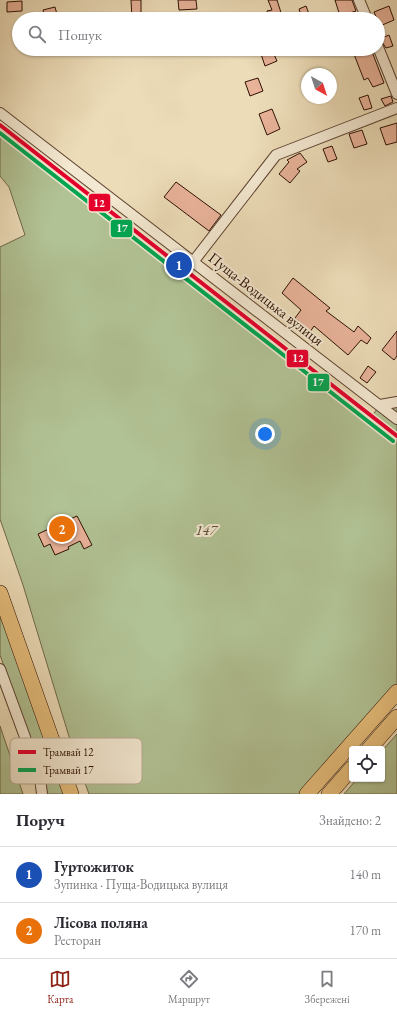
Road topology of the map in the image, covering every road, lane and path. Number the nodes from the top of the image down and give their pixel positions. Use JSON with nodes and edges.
{"nodes":[{"id":1,"x":359,"y":0,"type":"edge"},
{"id":2,"x":364,"y":12,"type":"edge"},
{"id":3,"x":382,"y":56,"type":"edge"},
{"id":4,"x":397,"y":94,"type":"edge"},
{"id":5,"x":397,"y":108,"type":"edge"},
{"id":6,"x":0,"y":113,"type":"edge"},
{"id":7,"x":193,"y":262,"type":"junction"},
{"id":8,"x":397,"y":402,"type":"edge"},
{"id":9,"x":380,"y":406,"type":"junction"},
{"id":10,"x":397,"y":419,"type":"edge"},
{"id":11,"x":0,"y":593,"type":"edge"},
{"id":12,"x":0,"y":669,"type":"edge"},
{"id":13,"x":397,"y":692,"type":"edge"},
{"id":14,"x":397,"y":717,"type":"edge"},
{"id":15,"x":25,"y":738,"type":"edge"},
{"id":16,"x":51,"y":738,"type":"edge"},
{"id":17,"x":372,"y":746,"type":"edge"},
{"id":18,"x":349,"y":771,"type":"edge"},
{"id":19,"x":41,"y":784,"type":"edge"},
{"id":20,"x":67,"y":784,"type":"edge"},
{"id":21,"x":42,"y":794,"type":"edge"},
{"id":22,"x":71,"y":794,"type":"edge"},
{"id":23,"x":307,"y":794,"type":"edge"},
{"id":24,"x":329,"y":794,"type":"edge"}],
"edges":[{"from":1,"to":2,"type":"street"},
{"from":3,"to":4,"type":"street"},
{"from":5,"to":7,"type":"street"},
{"from":6,"to":7,"type":"street","name":"Пуща-Водицька вулиця"},
{"from":7,"to":9,"type":"street","name":"Пуща-Водицька вулиця"},
{"from":8,"to":9,"type":"street"},
{"from":9,"to":10,"type":"street","name":"Пуща-Водицька вулиця"},
{"from":11,"to":16,"type":"main road"},
{"from":12,"to":15,"type":"street"},
{"from":13,"to":23,"type":"main road"},
{"from":14,"to":17,"type":"main road"},
{"from":18,"to":24,"type":"main road"},
{"from":19,"to":21,"type":"street"},
{"from":20,"to":22,"type":"main road"}]}
